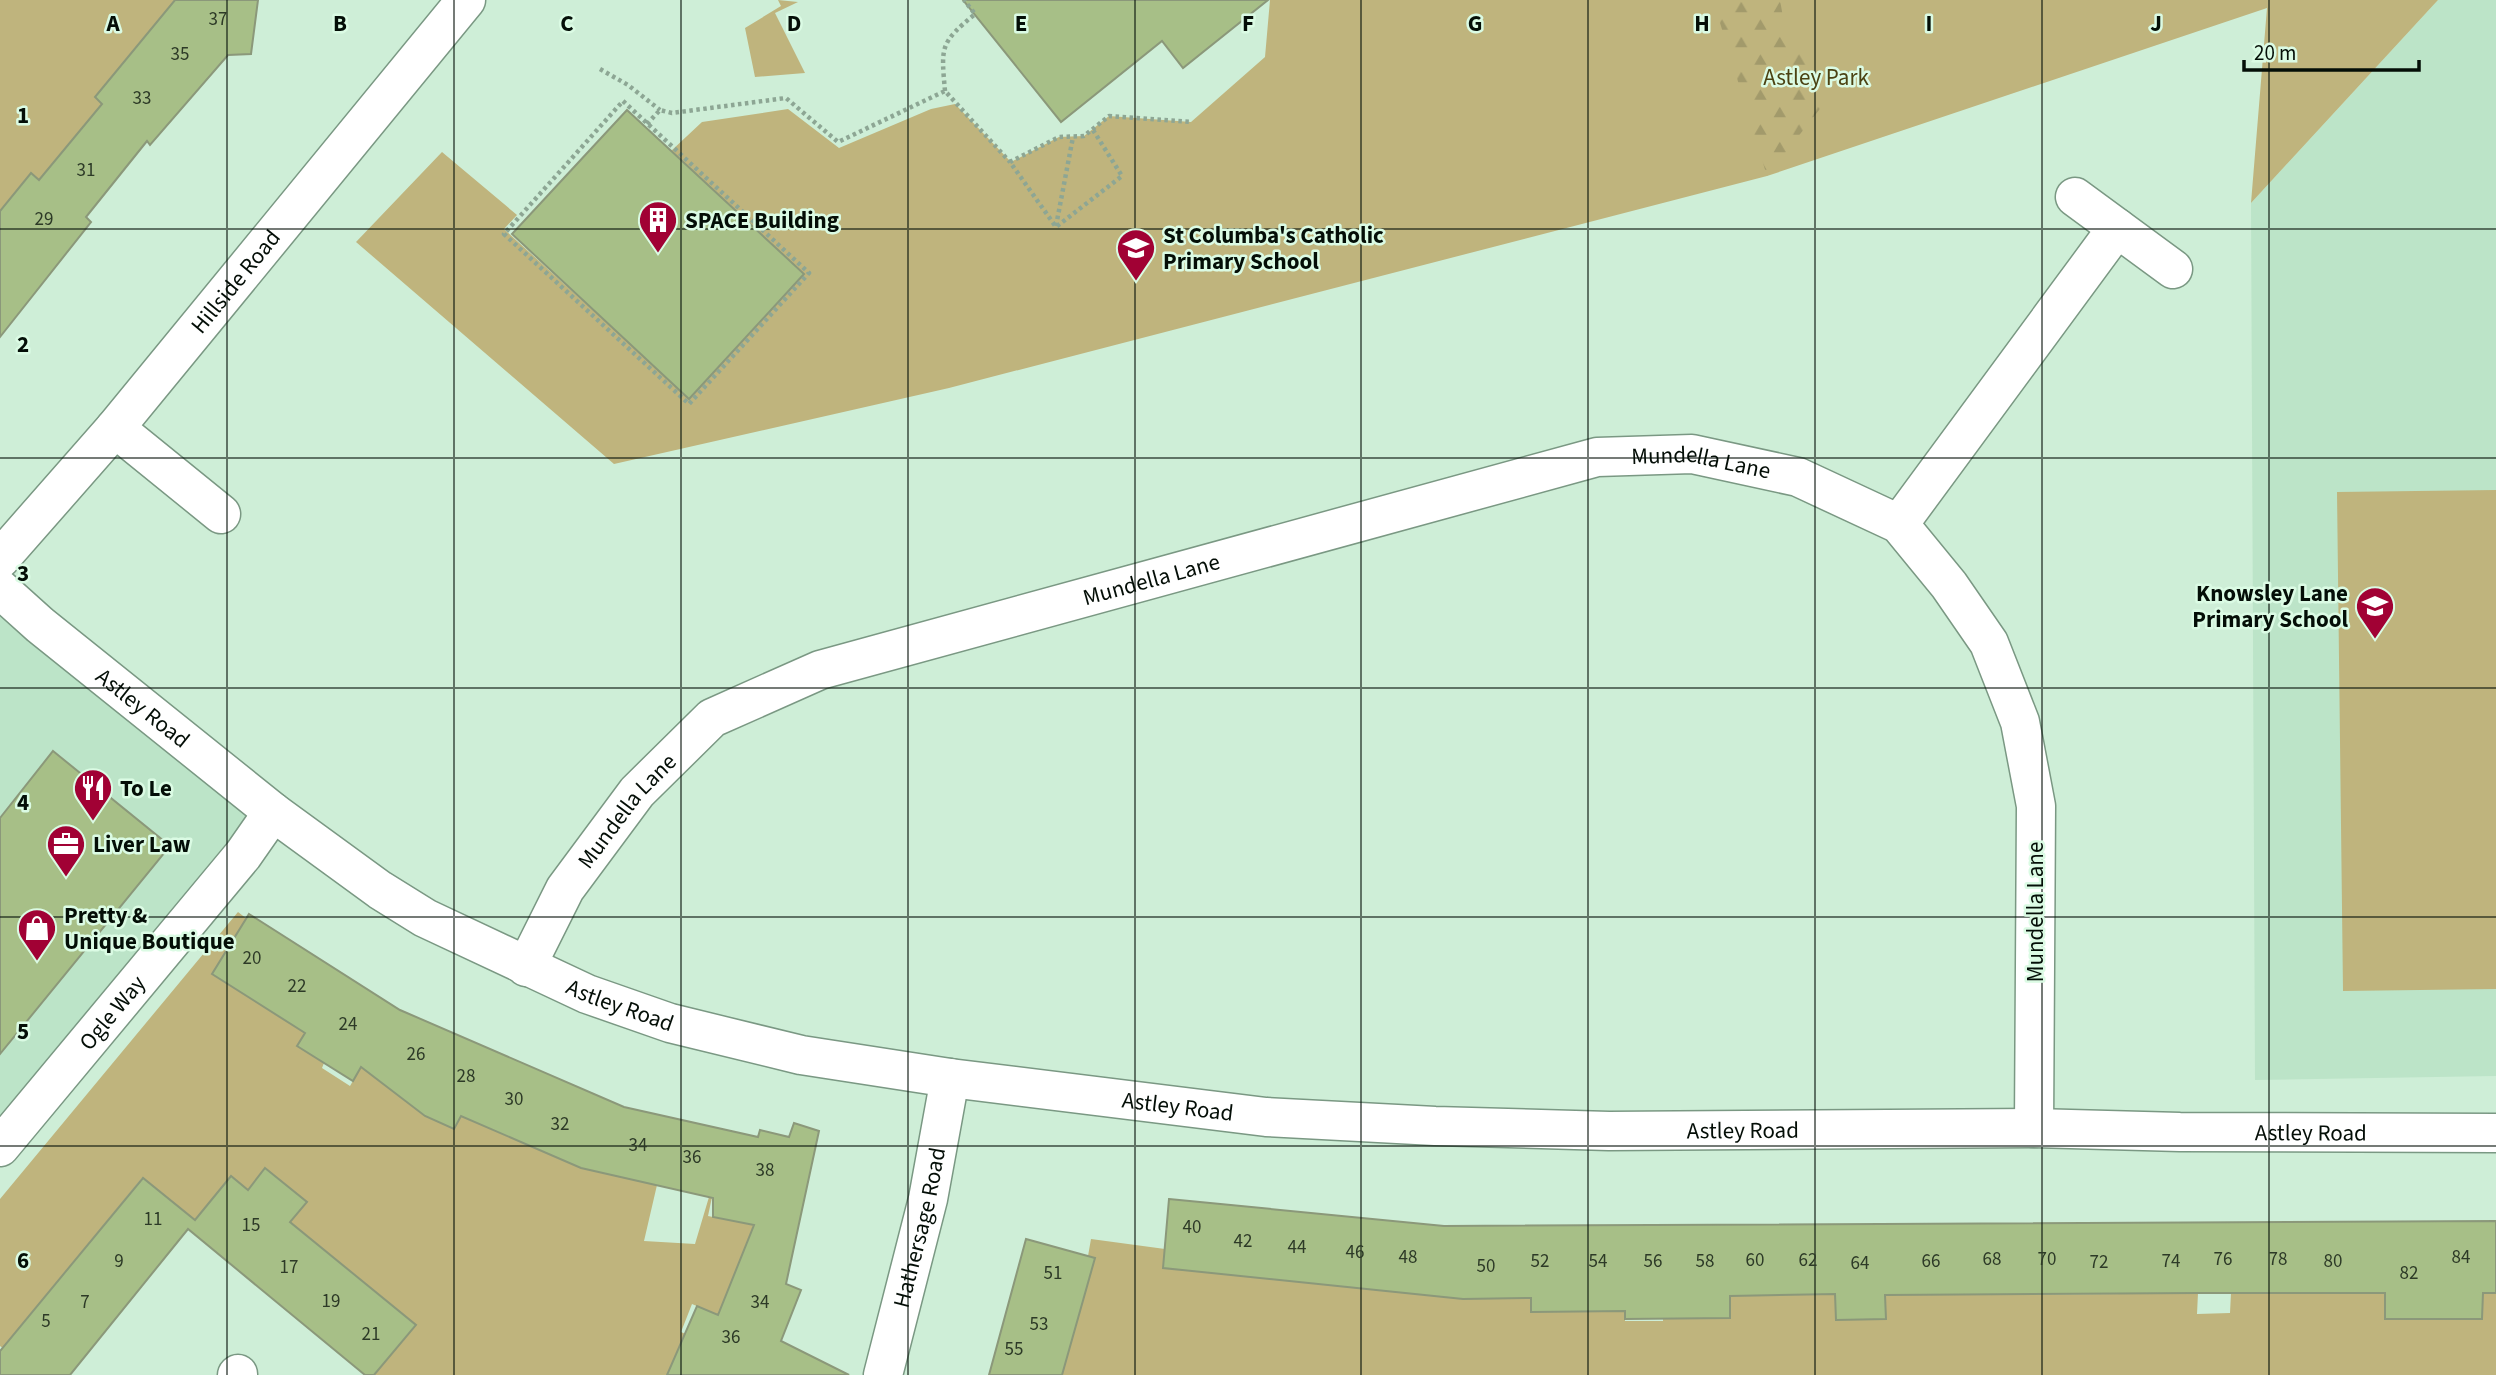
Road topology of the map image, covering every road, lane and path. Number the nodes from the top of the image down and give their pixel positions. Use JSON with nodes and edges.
{"nodes":[{"id":1,"x":466,"y":0,"type":"edge"},
{"id":2,"x":964,"y":0,"type":"edge"},
{"id":3,"x":600,"y":69,"type":"dead end"},
{"id":4,"x":945,"y":91,"type":"junction"},
{"id":5,"x":660,"y":110,"type":"junction"},
{"id":6,"x":1191,"y":122,"type":"dead end"},
{"id":7,"x":647,"y":124,"type":"junction"},
{"id":8,"x":1093,"y":130,"type":"junction"},
{"id":9,"x":1073,"y":136,"type":"junction"},
{"id":10,"x":1010,"y":162,"type":"junction"},
{"id":11,"x":2075,"y":197,"type":"dead end"},
{"id":12,"x":1056,"y":227,"type":"junction"},
{"id":13,"x":2118,"y":228,"type":"junction"},
{"id":14,"x":2173,"y":269,"type":"dead end"},
{"id":15,"x":115,"y":428,"type":"junction"},
{"id":16,"x":221,"y":514,"type":"dead end"},
{"id":17,"x":1899,"y":524,"type":"junction"},
{"id":18,"x":0,"y":559,"type":"edge"},
{"id":19,"x":0,"y":589,"type":"edge"},
{"id":20,"x":273,"y":812,"type":"junction"},
{"id":21,"x":526,"y":968,"type":"junction"},
{"id":22,"x":950,"y":1078,"type":"junction"},
{"id":23,"x":2034,"y":1128,"type":"junction"},
{"id":24,"x":2496,"y":1133,"type":"edge"},
{"id":25,"x":0,"y":1147,"type":"edge"},
{"id":26,"x":883,"y":1375,"type":"edge"}],
"edges":[{"from":1,"to":15,"type":"street","name":"Hillside Road"},
{"from":2,"to":4,"type":"path"},
{"from":3,"to":5,"type":"path"},
{"from":4,"to":5,"type":"path"},
{"from":4,"to":10,"type":"path"},
{"from":5,"to":7,"type":"path"},
{"from":6,"to":8,"type":"path"},
{"from":7,"to":7,"type":"path"},
{"from":8,"to":9,"type":"path"},
{"from":8,"to":12,"type":"path"},
{"from":9,"to":10,"type":"path"},
{"from":9,"to":12,"type":"path"},
{"from":10,"to":12,"type":"path"},
{"from":11,"to":13,"type":"street"},
{"from":13,"to":14,"type":"street"},
{"from":13,"to":17,"type":"street"},
{"from":15,"to":16,"type":"street"},
{"from":15,"to":18,"type":"street","name":"Hillside Road"},
{"from":17,"to":21,"type":"street","name":"Mundella Lane"},
{"from":17,"to":23,"type":"street","name":"Mundella Lane"},
{"from":19,"to":20,"type":"street","name":"Astley Road"},
{"from":20,"to":21,"type":"street","name":"Astley Road"},
{"from":20,"to":25,"type":"street","name":"Ogle Way"},
{"from":21,"to":22,"type":"street","name":"Astley Road"},
{"from":22,"to":23,"type":"street","name":"Astley Road"},
{"from":22,"to":26,"type":"street","name":"Hathersage Road"},
{"from":23,"to":24,"type":"street","name":"Astley Road"}]}
